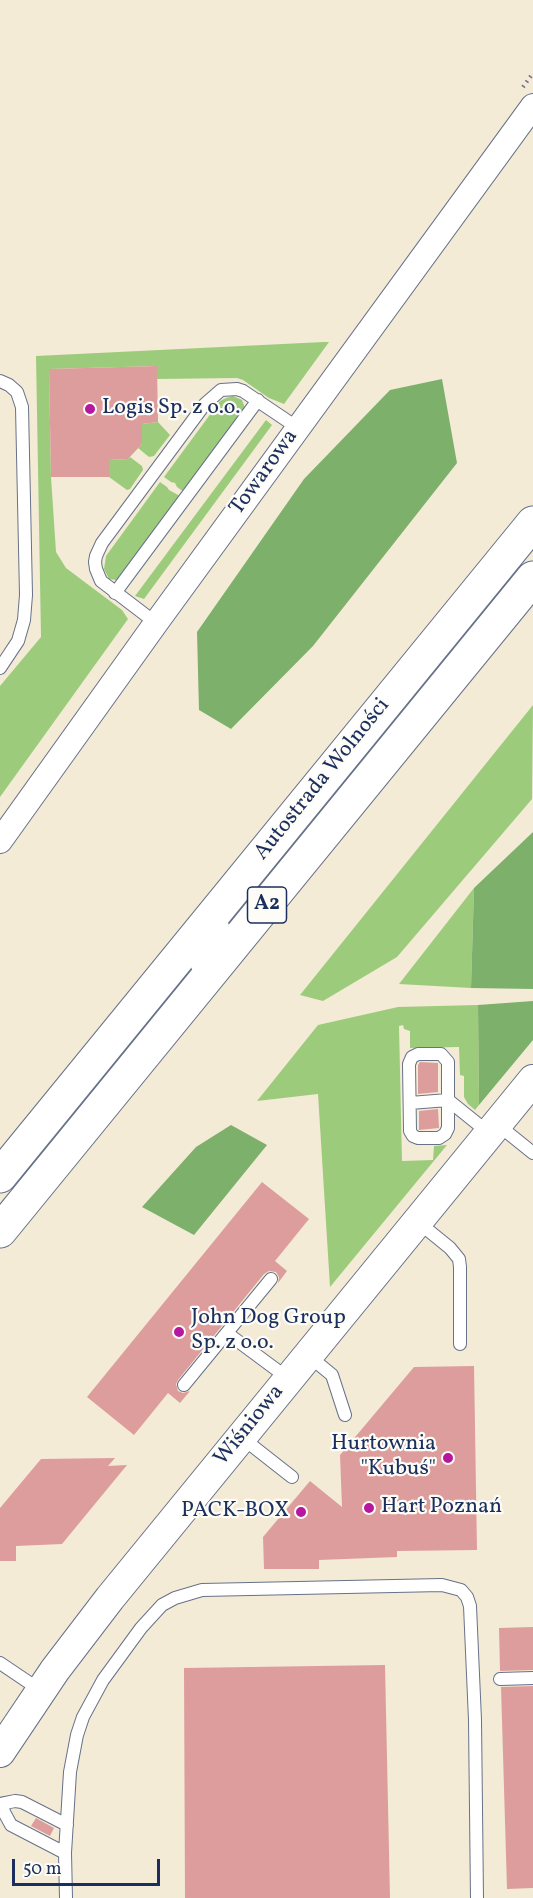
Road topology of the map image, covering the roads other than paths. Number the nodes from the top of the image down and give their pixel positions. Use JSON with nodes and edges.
{"nodes":[{"id":1,"x":533,"y":106,"type":"edge"},
{"id":2,"x":0,"y":381,"type":"edge"},
{"id":3,"x":258,"y":400,"type":"junction"},
{"id":4,"x":298,"y":428,"type":"junction"},
{"id":5,"x":533,"y":523,"type":"edge"},
{"id":6,"x":533,"y":578,"type":"edge"},
{"id":7,"x":115,"y":593,"type":"junction"},
{"id":8,"x":156,"y":623,"type":"junction"},
{"id":9,"x":0,"y":668,"type":"edge"},
{"id":10,"x":303,"y":805,"type":"junction"},
{"id":11,"x":330,"y":828,"type":"junction"},
{"id":12,"x":0,"y":841,"type":"edge"},
{"id":13,"x":234,"y":917,"type":"junction"},
{"id":14,"x":184,"y":979,"type":"junction"},
{"id":15,"x":89,"y":1067,"type":"junction"},
{"id":16,"x":533,"y":1080,"type":"edge"},
{"id":17,"x":115,"y":1090,"type":"junction"},
{"id":18,"x":448,"y":1101,"type":"junction"},
{"id":19,"x":410,"y":1103,"type":"junction"},
{"id":20,"x":493,"y":1129,"type":"junction"},
{"id":21,"x":533,"y":1153,"type":"edge"},
{"id":22,"x":0,"y":1176,"type":"edge"},
{"id":23,"x":417,"y":1222,"type":"junction"},
{"id":24,"x":0,"y":1231,"type":"edge"},
{"id":25,"x":271,"y":1279,"type":"dead end"},
{"id":26,"x":227,"y":1334,"type":"junction"},
{"id":27,"x":460,"y":1344,"type":"dead end"},
{"id":28,"x":308,"y":1355,"type":"junction"},
{"id":29,"x":289,"y":1379,"type":"junction"},
{"id":30,"x":184,"y":1385,"type":"dead end"},
{"id":31,"x":345,"y":1415,"type":"dead end"},
{"id":32,"x":241,"y":1437,"type":"junction"},
{"id":33,"x":291,"y":1477,"type":"dead end"},
{"id":34,"x":0,"y":1663,"type":"edge"},
{"id":35,"x":500,"y":1678,"type":"dead end"},
{"id":36,"x":533,"y":1678,"type":"edge"},
{"id":37,"x":40,"y":1690,"type":"junction"},
{"id":38,"x":0,"y":1752,"type":"edge"},
{"id":39,"x":1,"y":1805,"type":"edge"},
{"id":40,"x":67,"y":1825,"type":"junction"},
{"id":41,"x":65,"y":1853,"type":"junction"},
{"id":42,"x":66,"y":1898,"type":"edge"},
{"id":43,"x":477,"y":1898,"type":"edge"}],
"edges":[{"from":1,"to":4,"type":"street","name":"Towarowa"},
{"from":2,"to":9,"type":"lane"},
{"from":3,"to":4,"type":"lane"},
{"from":3,"to":7,"type":"lane"},
{"from":3,"to":7,"type":"lane"},
{"from":4,"to":8,"type":"street","name":"Towarowa"},
{"from":5,"to":10,"type":"highway","name":"Autostrada Wolności","number":"A2"},
{"from":6,"to":11,"type":"highway","name":"Autostrada Wolności","number":"A2"},
{"from":7,"to":8,"type":"lane"},
{"from":8,"to":12,"type":"street","name":"Towarowa"},
{"from":10,"to":13,"type":"lane"},
{"from":10,"to":15,"type":"highway","name":"Autostrada Wolności","number":"A2"},
{"from":11,"to":13,"type":"lane"},
{"from":11,"to":17,"type":"highway","name":"Autostrada Wolności","number":"A2"},
{"from":13,"to":14,"type":"lane"},
{"from":14,"to":15,"type":"lane"},
{"from":14,"to":17,"type":"lane"},
{"from":15,"to":22,"type":"highway","name":"Autostrada Wolności","number":"A2"},
{"from":16,"to":20,"type":"street","name":"Wiśniowa"},
{"from":17,"to":24,"type":"highway","name":"Autostrada Wolności","number":"A2"},
{"from":18,"to":19,"type":"lane"},
{"from":18,"to":19,"type":"lane"},
{"from":18,"to":19,"type":"lane"},
{"from":18,"to":20,"type":"lane"},
{"from":20,"to":21,"type":"lane"},
{"from":20,"to":23,"type":"street","name":"Wiśniowa"},
{"from":23,"to":27,"type":"lane"},
{"from":23,"to":28,"type":"street","name":"Wiśniowa"},
{"from":25,"to":26,"type":"lane"},
{"from":26,"to":29,"type":"lane"},
{"from":26,"to":30,"type":"lane"},
{"from":28,"to":29,"type":"street","name":"Wiśniowa"},
{"from":28,"to":31,"type":"lane"},
{"from":29,"to":32,"type":"street","name":"Wiśniowa"},
{"from":32,"to":33,"type":"lane"},
{"from":32,"to":37,"type":"street","name":"Wiśniowa"},
{"from":34,"to":37,"type":"lane"},
{"from":35,"to":36,"type":"lane"},
{"from":37,"to":38,"type":"street","name":"Wiśniowa"},
{"from":39,"to":40,"type":"lane"},
{"from":39,"to":41,"type":"lane"},
{"from":40,"to":41,"type":"lane"},
{"from":40,"to":43,"type":"lane"},
{"from":41,"to":42,"type":"lane"}]}
